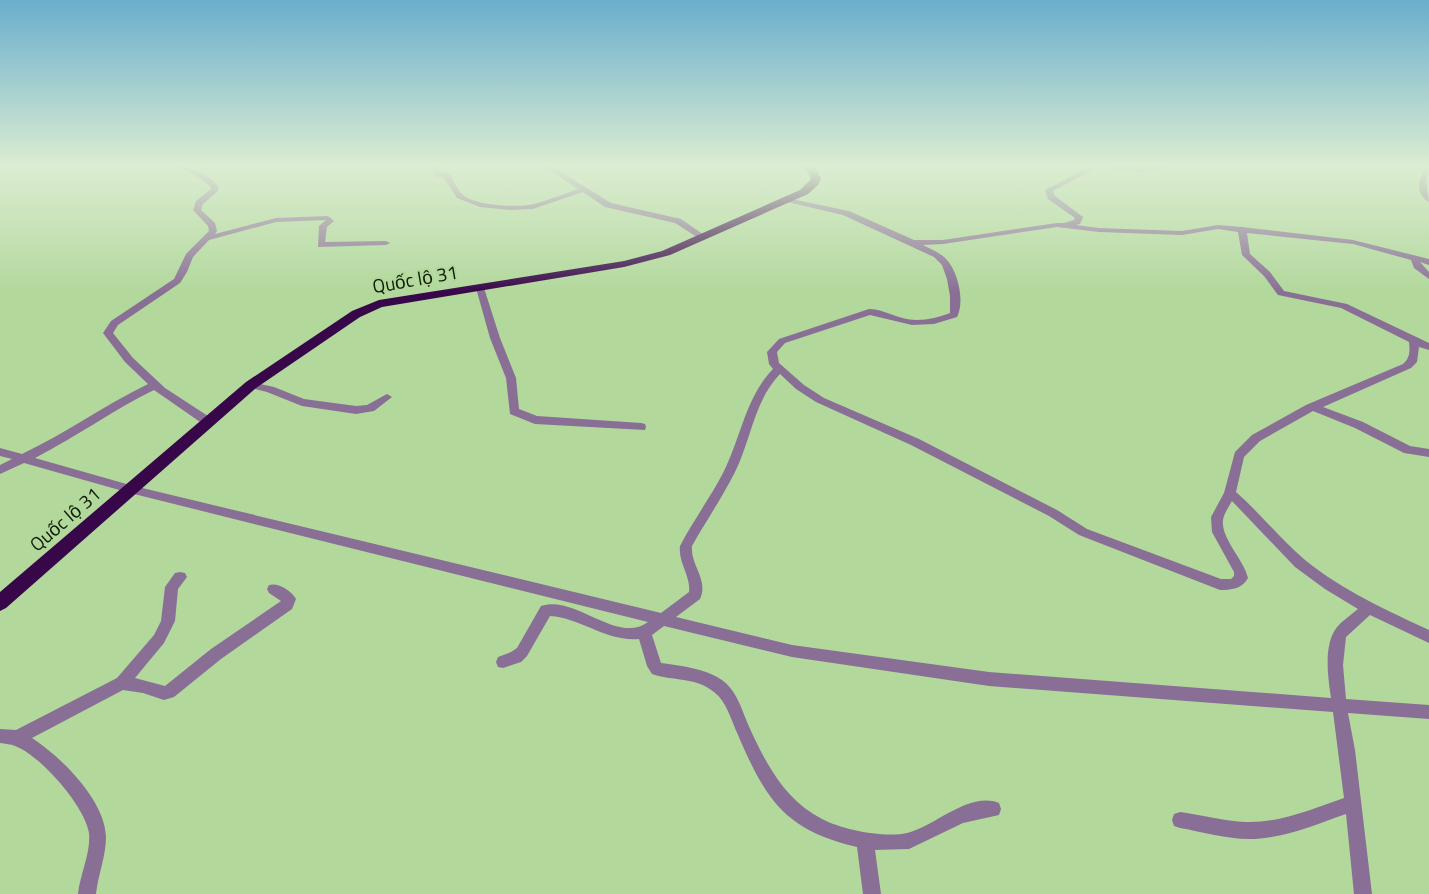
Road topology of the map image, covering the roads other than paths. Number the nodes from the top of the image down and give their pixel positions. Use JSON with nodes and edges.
{"nodes":[{"id":1,"x":197,"y":209,"type":"edge"},
{"id":2,"x":625,"y":209,"type":"edge"},
{"id":3,"x":769,"y":209,"type":"edge"},
{"id":4,"x":828,"y":209,"type":"edge"},
{"id":5,"x":1067,"y":209,"type":"edge"},
{"id":6,"x":1067,"y":226,"type":"junction"},
{"id":7,"x":1242,"y":229,"type":"junction"},
{"id":8,"x":703,"y":237,"type":"junction"},
{"id":9,"x":208,"y":238,"type":"junction"},
{"id":10,"x":386,"y":243,"type":"dead end"},
{"id":11,"x":913,"y":243,"type":"junction"},
{"id":12,"x":1415,"y":258,"type":"junction"},
{"id":13,"x":1429,"y":262,"type":"edge"},
{"id":14,"x":1429,"y":276,"type":"edge"},
{"id":15,"x":480,"y":288,"type":"junction"},
{"id":16,"x":1414,"y":340,"type":"junction"},
{"id":17,"x":1429,"y":347,"type":"edge"},
{"id":18,"x":778,"y":370,"type":"junction"},
{"id":19,"x":155,"y":385,"type":"junction"},
{"id":20,"x":251,"y":385,"type":"junction"},
{"id":21,"x":387,"y":397,"type":"dead end"},
{"id":22,"x":1313,"y":407,"type":"junction"},
{"id":23,"x":207,"y":421,"type":"junction"},
{"id":24,"x":641,"y":427,"type":"dead end"},
{"id":25,"x":0,"y":452,"type":"edge"},
{"id":26,"x":1429,"y":453,"type":"edge"},
{"id":27,"x":24,"y":459,"type":"junction"},
{"id":28,"x":0,"y":470,"type":"edge"},
{"id":29,"x":130,"y":489,"type":"junction"},
{"id":30,"x":1230,"y":494,"type":"junction"},
{"id":31,"x":180,"y":577,"type":"dead end"},
{"id":32,"x":274,"y":589,"type":"dead end"},
{"id":33,"x":0,"y":603,"type":"edge"},
{"id":34,"x":1368,"y":608,"type":"junction"},
{"id":35,"x":662,"y":620,"type":"junction"},
{"id":36,"x":644,"y":633,"type":"junction"},
{"id":37,"x":1429,"y":636,"type":"edge"},
{"id":38,"x":503,"y":662,"type":"dead end"},
{"id":39,"x":122,"y":684,"type":"junction"},
{"id":40,"x":1340,"y":705,"type":"junction"},
{"id":41,"x":1429,"y":712,"type":"edge"},
{"id":42,"x":0,"y":736,"type":"edge"},
{"id":43,"x":17,"y":738,"type":"junction"},
{"id":44,"x":1351,"y":804,"type":"junction"},
{"id":45,"x":993,"y":809,"type":"dead end"},
{"id":46,"x":1180,"y":820,"type":"dead end"},
{"id":47,"x":865,"y":840,"type":"junction"},
{"id":48,"x":87,"y":894,"type":"edge"},
{"id":49,"x":872,"y":894,"type":"edge"},
{"id":50,"x":1363,"y":894,"type":"edge"}],
"edges":[{"from":1,"to":9,"type":"street"},
{"from":2,"to":8,"type":"street"},
{"from":3,"to":8,"type":"highway","name":"Quốc lộ 31"},
{"from":4,"to":11,"type":"street"},
{"from":5,"to":6,"type":"street"},
{"from":6,"to":7,"type":"street"},
{"from":6,"to":11,"type":"street"},
{"from":7,"to":12,"type":"street"},
{"from":7,"to":16,"type":"street"},
{"from":8,"to":15,"type":"highway","name":"Quốc lộ 31"},
{"from":9,"to":10,"type":"street"},
{"from":9,"to":19,"type":"street"},
{"from":11,"to":18,"type":"street"},
{"from":12,"to":13,"type":"street"},
{"from":12,"to":14,"type":"street"},
{"from":15,"to":20,"type":"highway","name":"Quốc lộ 31"},
{"from":15,"to":24,"type":"street"},
{"from":16,"to":17,"type":"street"},
{"from":16,"to":22,"type":"street"},
{"from":18,"to":30,"type":"street"},
{"from":18,"to":35,"type":"street"},
{"from":19,"to":23,"type":"street"},
{"from":19,"to":27,"type":"street"},
{"from":20,"to":21,"type":"street"},
{"from":20,"to":23,"type":"highway","name":"Quốc lộ 31"},
{"from":22,"to":26,"type":"street"},
{"from":22,"to":30,"type":"street"},
{"from":23,"to":29,"type":"highway","name":"Quốc lộ 31"},
{"from":25,"to":27,"type":"street"},
{"from":27,"to":28,"type":"street"},
{"from":27,"to":29,"type":"street"},
{"from":29,"to":33,"type":"highway","name":"Quốc lộ 31"},
{"from":29,"to":35,"type":"street"},
{"from":30,"to":34,"type":"street"},
{"from":31,"to":39,"type":"street"},
{"from":32,"to":39,"type":"street"},
{"from":34,"to":37,"type":"street"},
{"from":34,"to":40,"type":"street"},
{"from":35,"to":36,"type":"street"},
{"from":35,"to":40,"type":"street"},
{"from":36,"to":38,"type":"street"},
{"from":36,"to":47,"type":"street"},
{"from":39,"to":43,"type":"street"},
{"from":40,"to":41,"type":"street"},
{"from":40,"to":44,"type":"street"},
{"from":42,"to":43,"type":"street"},
{"from":43,"to":48,"type":"street"},
{"from":44,"to":46,"type":"street"},
{"from":44,"to":50,"type":"street"},
{"from":45,"to":47,"type":"street"},
{"from":47,"to":49,"type":"street"}]}
